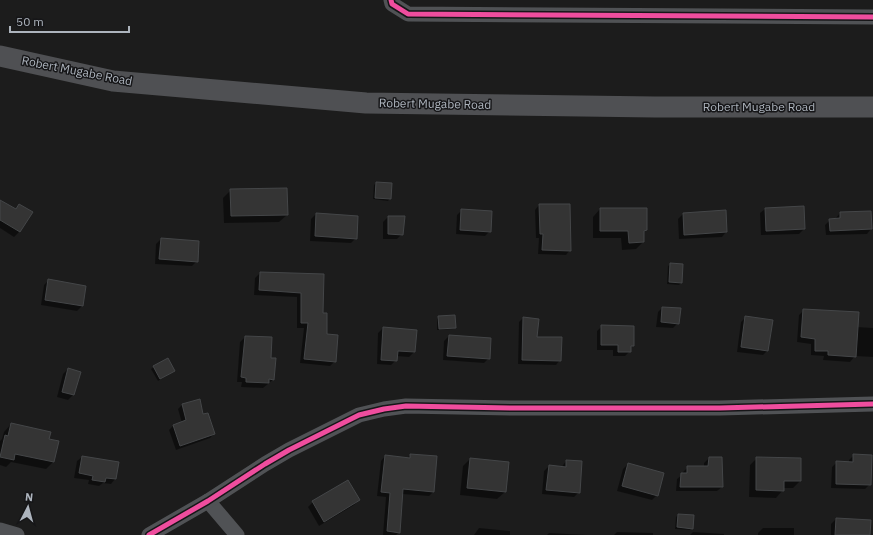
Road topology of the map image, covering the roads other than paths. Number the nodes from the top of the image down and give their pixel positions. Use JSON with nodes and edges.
{"nodes":[{"id":1,"x":391,"y":0,"type":"edge"},
{"id":2,"x":873,"y":16,"type":"edge"},
{"id":3,"x":0,"y":56,"type":"edge"},
{"id":4,"x":873,"y":107,"type":"edge"},
{"id":5,"x":873,"y":404,"type":"edge"},
{"id":6,"x":208,"y":501,"type":"junction"},
{"id":7,"x":0,"y":530,"type":"edge"},
{"id":8,"x":17,"y":535,"type":"edge"},
{"id":9,"x":149,"y":535,"type":"edge"},
{"id":10,"x":237,"y":535,"type":"edge"}],
"edges":[{"from":1,"to":2,"type":"street"},
{"from":3,"to":4,"type":"main road","name":"Robert Mugabe Road"},
{"from":5,"to":6,"type":"street"},
{"from":6,"to":9,"type":"street"},
{"from":6,"to":10,"type":"street"},
{"from":7,"to":8,"type":"street"}]}
